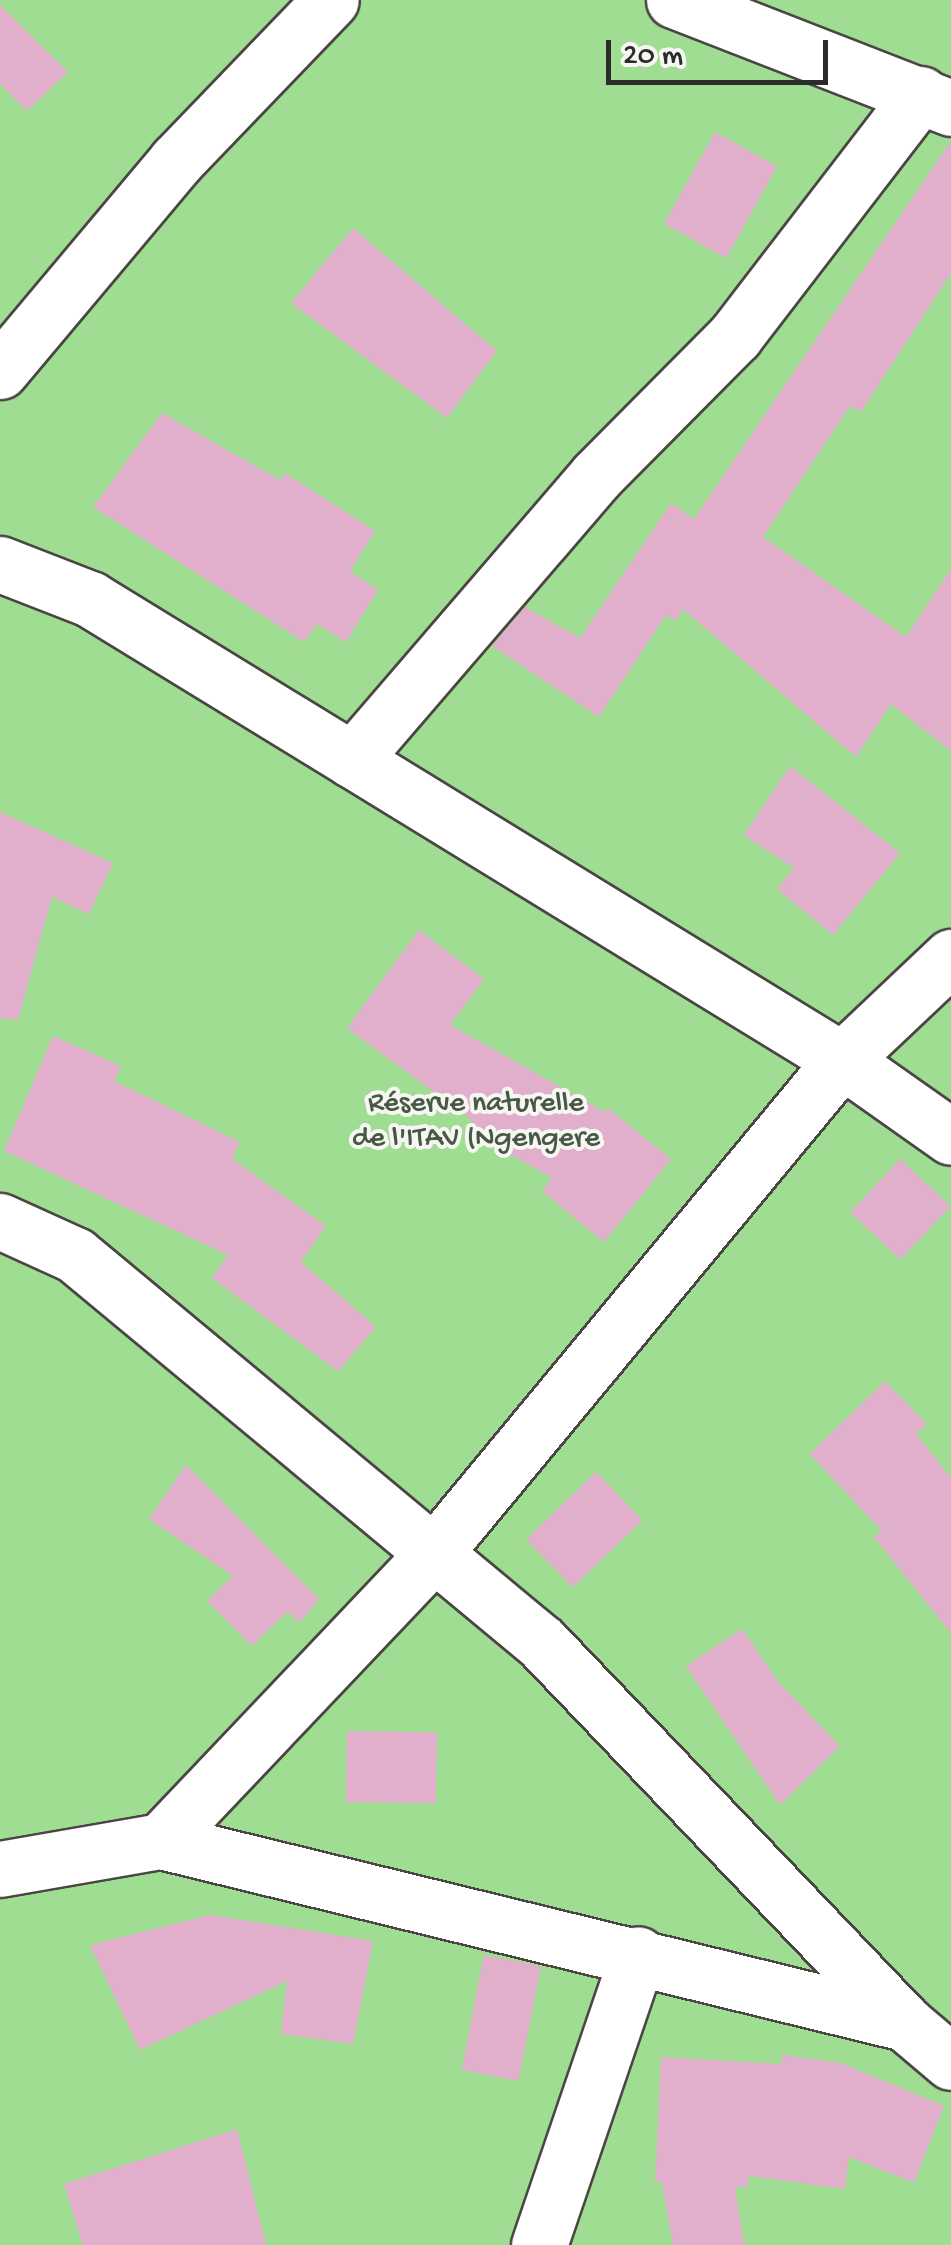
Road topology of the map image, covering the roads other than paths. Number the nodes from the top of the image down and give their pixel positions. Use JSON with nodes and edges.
{"nodes":[{"id":1,"x":331,"y":0,"type":"edge"},
{"id":2,"x":674,"y":0,"type":"edge"},
{"id":3,"x":936,"y":101,"type":"edge"},
{"id":4,"x":0,"y":371,"type":"edge"},
{"id":5,"x":0,"y":564,"type":"edge"},
{"id":6,"x":352,"y":760,"type":"junction"},
{"id":7,"x":951,"y":957,"type":"edge"},
{"id":8,"x":842,"y":1060,"type":"junction"},
{"id":9,"x":951,"y":1137,"type":"edge"},
{"id":10,"x":0,"y":1221,"type":"edge"},
{"id":11,"x":434,"y":1554,"type":"junction"},
{"id":12,"x":161,"y":1841,"type":"junction"},
{"id":13,"x":0,"y":1870,"type":"edge"},
{"id":14,"x":638,"y":1954,"type":"junction"},
{"id":15,"x":906,"y":2023,"type":"junction"},
{"id":16,"x":951,"y":2062,"type":"edge"},
{"id":17,"x":539,"y":2245,"type":"edge"}],
"edges":[{"from":1,"to":4,"type":"street"},
{"from":2,"to":3,"type":"street"},
{"from":3,"to":6,"type":"street"},
{"from":5,"to":6,"type":"street"},
{"from":6,"to":8,"type":"street"},
{"from":7,"to":8,"type":"street"},
{"from":8,"to":9,"type":"street"},
{"from":8,"to":11,"type":"street"},
{"from":10,"to":11,"type":"street"},
{"from":11,"to":12,"type":"street"},
{"from":11,"to":15,"type":"street"},
{"from":12,"to":13,"type":"street"},
{"from":12,"to":14,"type":"street"},
{"from":14,"to":15,"type":"street"},
{"from":14,"to":17,"type":"street"},
{"from":15,"to":16,"type":"street"}]}
